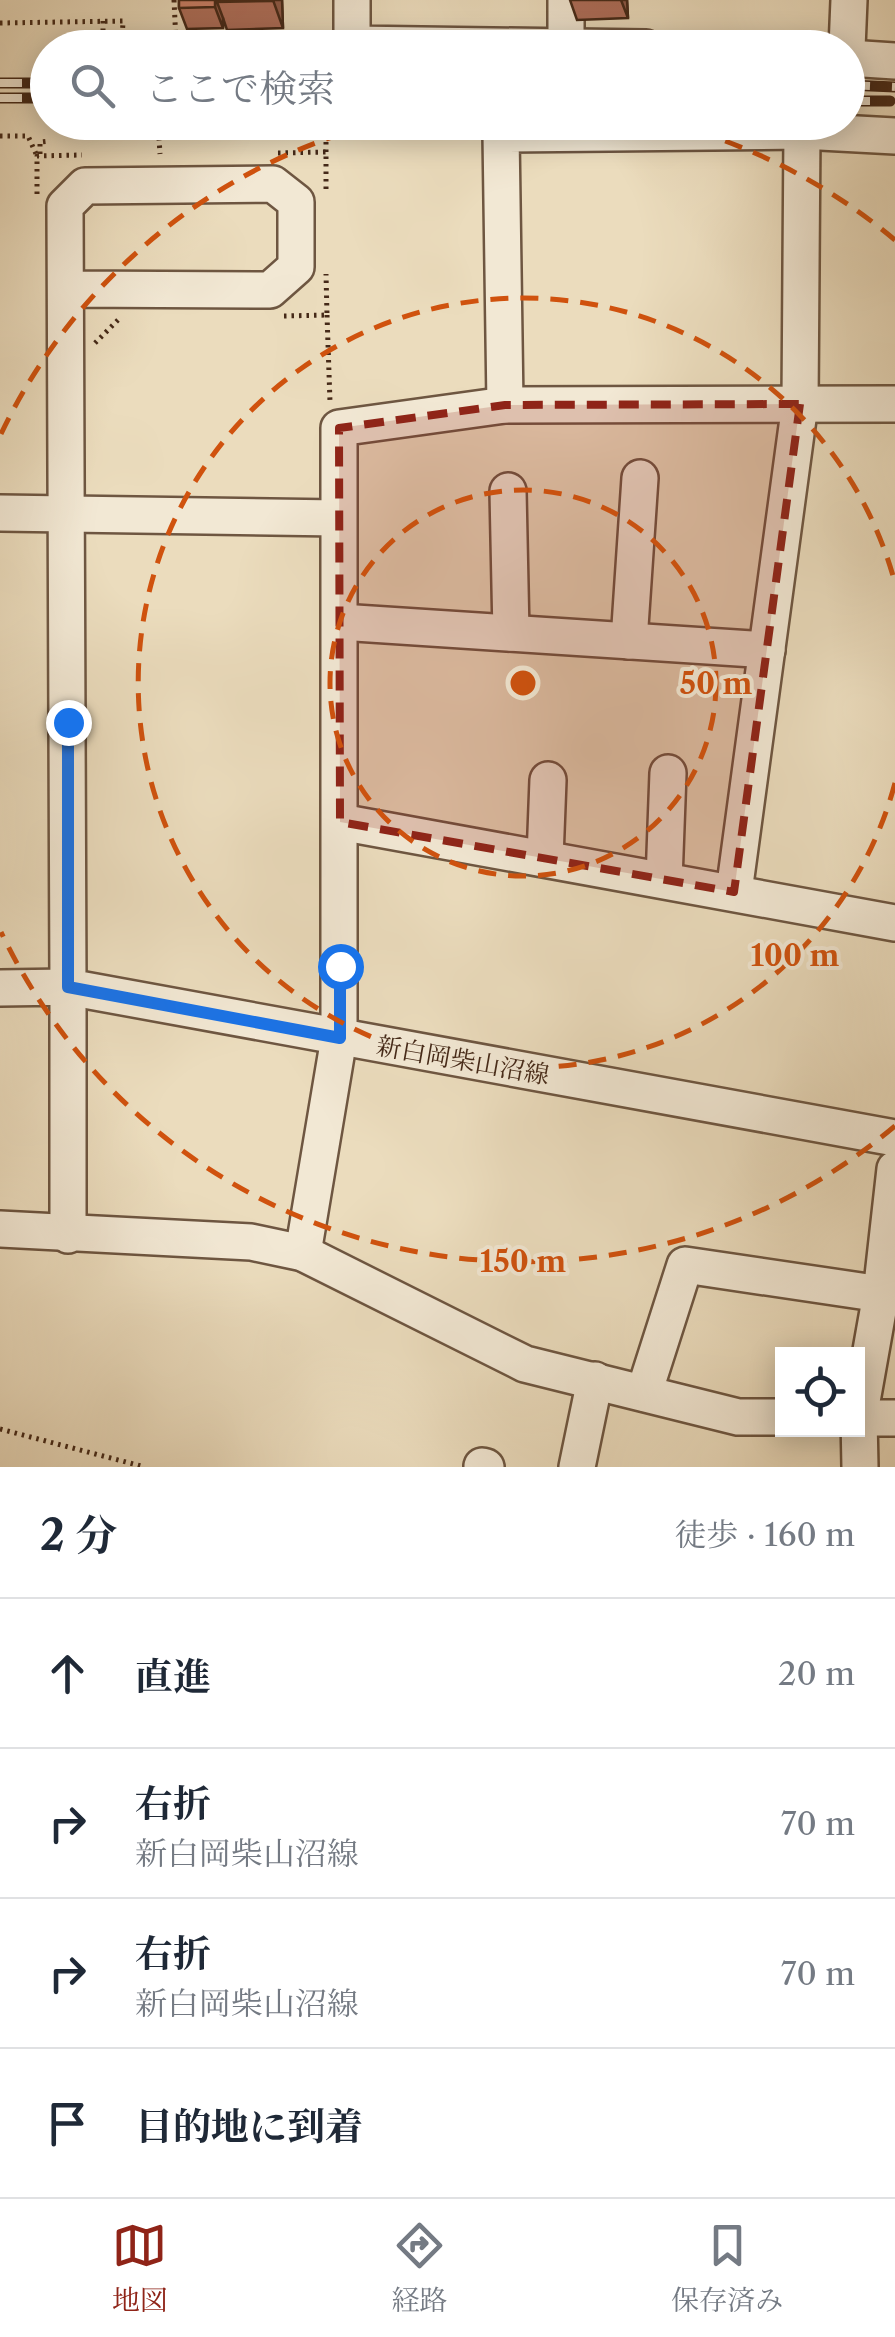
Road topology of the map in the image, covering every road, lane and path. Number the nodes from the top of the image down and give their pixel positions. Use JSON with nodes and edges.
{"nodes":[{"id":1,"x":174,"y":0,"type":"edge"},
{"id":2,"x":352,"y":0,"type":"edge"},
{"id":3,"x":566,"y":0,"type":"edge"},
{"id":4,"x":849,"y":0,"type":"edge"},
{"id":5,"x":103,"y":21,"type":"junction"},
{"id":6,"x":0,"y":23,"type":"edge"},
{"id":7,"x":103,"y":30,"type":"edge"},
{"id":8,"x":123,"y":30,"type":"edge"},
{"id":9,"x":175,"y":30,"type":"edge"},
{"id":10,"x":352,"y":30,"type":"edge"},
{"id":11,"x":566,"y":30,"type":"edge"},
{"id":12,"x":847,"y":30,"type":"edge"},
{"id":13,"x":865,"y":59,"type":"edge"},
{"id":14,"x":895,"y":61,"type":"edge"},
{"id":15,"x":865,"y":134,"type":"edge"},
{"id":16,"x":0,"y":136,"type":"edge"},
{"id":17,"x":895,"y":136,"type":"edge"},
{"id":18,"x":30,"y":140,"type":"edge"},
{"id":19,"x":30,"y":140,"type":"edge"},
{"id":20,"x":159,"y":140,"type":"edge"},
{"id":21,"x":326,"y":140,"type":"edge"},
{"id":22,"x":502,"y":140,"type":"edge"},
{"id":23,"x":802,"y":140,"type":"edge"},
{"id":24,"x":50,"y":142,"type":"dead end"},
{"id":25,"x":326,"y":152,"type":"dead end"},
{"id":26,"x":160,"y":154,"type":"dead end"},
{"id":27,"x":67,"y":289,"type":"junction"},
{"id":28,"x":326,"y":316,"type":"dead end"},
{"id":29,"x":800,"y":404,"type":"junction"},
{"id":30,"x":895,"y":404,"type":"edge"},
{"id":31,"x":506,"y":405,"type":"junction"},
{"id":32,"x":338,"y":428,"type":"junction"},
{"id":33,"x":640,"y":478,"type":"dead end"},
{"id":34,"x":508,"y":491,"type":"dead end"},
{"id":35,"x":0,"y":512,"type":"edge"},
{"id":36,"x":68,"y":512,"type":"junction"},
{"id":37,"x":338,"y":518,"type":"junction"},
{"id":38,"x":340,"y":622,"type":"junction"},
{"id":39,"x":511,"y":633,"type":"junction"},
{"id":40,"x":629,"y":641,"type":"junction"},
{"id":41,"x":766,"y":650,"type":"junction"},
{"id":42,"x":668,"y":772,"type":"dead end"},
{"id":43,"x":548,"y":780,"type":"dead end"},
{"id":44,"x":340,"y":822,"type":"junction"},
{"id":45,"x":545,"y":858,"type":"junction"},
{"id":46,"x":664,"y":880,"type":"junction"},
{"id":47,"x":734,"y":892,"type":"junction"},
{"id":48,"x":895,"y":923,"type":"edge"},
{"id":49,"x":68,"y":987,"type":"junction"},
{"id":50,"x":0,"y":988,"type":"edge"},
{"id":51,"x":340,"y":1038,"type":"junction"},
{"id":52,"x":895,"y":1138,"type":"edge"},
{"id":53,"x":895,"y":1169,"type":"edge"},
{"id":54,"x":0,"y":1229,"type":"edge"},
{"id":55,"x":68,"y":1235,"type":"junction"},
{"id":56,"x":302,"y":1253,"type":"junction"},
{"id":57,"x":880,"y":1294,"type":"junction"},
{"id":58,"x":865,"y":1379,"type":"edge"},
{"id":59,"x":594,"y":1380,"type":"junction"},
{"id":60,"x":644,"y":1393,"type":"junction"},
{"id":61,"x":775,"y":1418,"type":"edge"},
{"id":62,"x":865,"y":1418,"type":"edge"},
{"id":63,"x":895,"y":1418,"type":"edge"},
{"id":64,"x":0,"y":1429,"type":"edge"},
{"id":65,"x":859,"y":1437,"type":"edge"},
{"id":66,"x":146,"y":1467,"type":"edge"},
{"id":67,"x":576,"y":1467,"type":"edge"},
{"id":68,"x":860,"y":1467,"type":"edge"}],
"edges":[{"from":1,"to":9,"type":"path"},
{"from":2,"to":10,"type":"street"},
{"from":3,"to":11,"type":"street"},
{"from":4,"to":12,"type":"street"},
{"from":5,"to":6,"type":"path"},
{"from":5,"to":7,"type":"path"},
{"from":5,"to":8,"type":"path"},
{"from":13,"to":14,"type":"street"},
{"from":15,"to":17,"type":"street"},
{"from":16,"to":18,"type":"path"},
{"from":19,"to":24,"type":"path"},
{"from":20,"to":26,"type":"path"},
{"from":21,"to":25,"type":"path"},
{"from":22,"to":31,"type":"street"},
{"from":23,"to":29,"type":"street"},
{"from":27,"to":27,"type":"street"},
{"from":27,"to":36,"type":"street"},
{"from":28,"to":32,"type":"path"},
{"from":29,"to":30,"type":"street"},
{"from":29,"to":31,"type":"street"},
{"from":29,"to":41,"type":"street"},
{"from":31,"to":32,"type":"street"},
{"from":32,"to":37,"type":"street"},
{"from":33,"to":40,"type":"street"},
{"from":34,"to":39,"type":"street"},
{"from":35,"to":36,"type":"street"},
{"from":36,"to":37,"type":"street"},
{"from":36,"to":49,"type":"street"},
{"from":37,"to":38,"type":"street"},
{"from":38,"to":39,"type":"street"},
{"from":38,"to":44,"type":"street"},
{"from":39,"to":40,"type":"street"},
{"from":40,"to":41,"type":"street"},
{"from":41,"to":47,"type":"street"},
{"from":42,"to":46,"type":"street"},
{"from":43,"to":45,"type":"street"},
{"from":44,"to":45,"type":"street"},
{"from":44,"to":51,"type":"street"},
{"from":45,"to":46,"type":"street"},
{"from":46,"to":47,"type":"street"},
{"from":47,"to":48,"type":"street"},
{"from":49,"to":50,"type":"street","name":"新白岡柴山沼線"},
{"from":49,"to":51,"type":"street","name":"新白岡柴山沼線"},
{"from":49,"to":55,"type":"street"},
{"from":51,"to":52,"type":"street","name":"新白岡柴山沼線"},
{"from":51,"to":56,"type":"street"},
{"from":53,"to":57,"type":"street"},
{"from":54,"to":55,"type":"street"},
{"from":55,"to":56,"type":"street"},
{"from":56,"to":59,"type":"street"},
{"from":57,"to":58,"type":"street"},
{"from":57,"to":60,"type":"street"},
{"from":59,"to":60,"type":"street"},
{"from":59,"to":67,"type":"street"},
{"from":60,"to":61,"type":"street"},
{"from":62,"to":63,"type":"street"},
{"from":64,"to":66,"type":"path"},
{"from":65,"to":68,"type":"street"}]}
